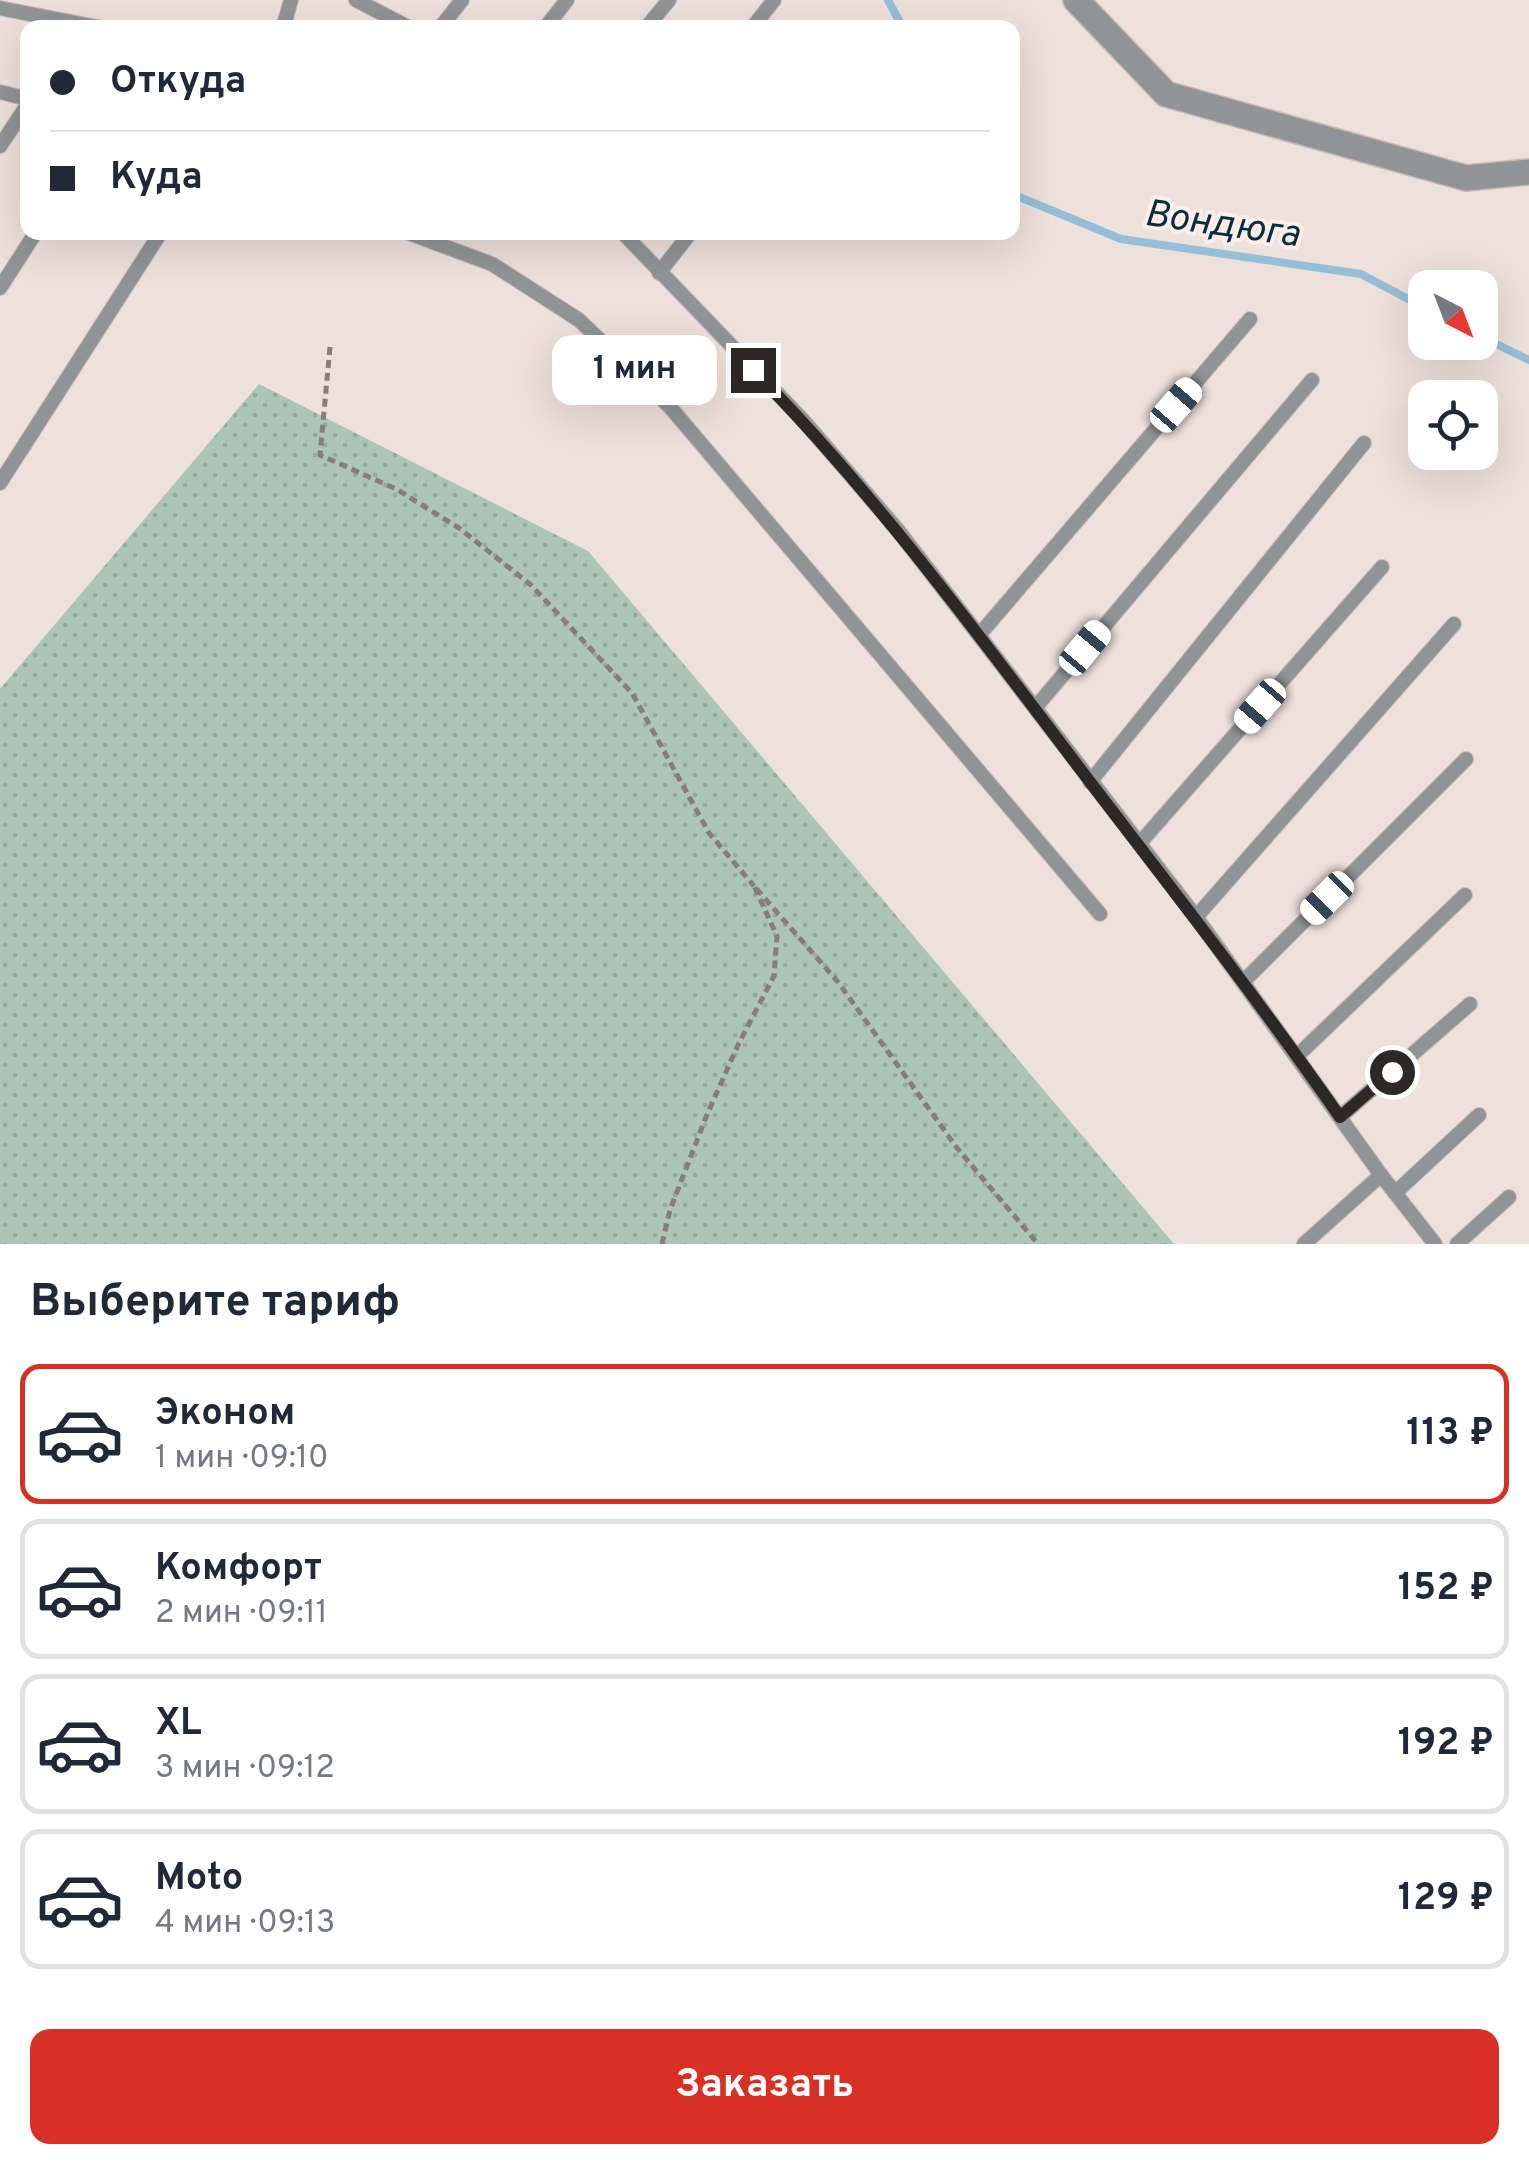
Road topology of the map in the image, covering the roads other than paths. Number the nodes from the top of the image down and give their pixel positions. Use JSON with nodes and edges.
{"nodes":[{"id":1,"x":462,"y":0,"type":"edge"},
{"id":2,"x":567,"y":0,"type":"edge"},
{"id":3,"x":669,"y":0,"type":"edge"},
{"id":4,"x":774,"y":0,"type":"edge"},
{"id":5,"x":1076,"y":0,"type":"edge"},
{"id":6,"x":362,"y":1,"type":"edge"},
{"id":7,"x":0,"y":8,"type":"edge"},
{"id":8,"x":61,"y":20,"type":"edge"},
{"id":9,"x":396,"y":20,"type":"edge"},
{"id":10,"x":446,"y":20,"type":"edge"},
{"id":11,"x":551,"y":20,"type":"edge"},
{"id":12,"x":653,"y":20,"type":"edge"},
{"id":13,"x":758,"y":20,"type":"edge"},
{"id":14,"x":20,"y":115,"type":"edge"},
{"id":15,"x":0,"y":146,"type":"edge"},
{"id":16,"x":1529,"y":172,"type":"edge"},
{"id":17,"x":31,"y":240,"type":"edge"},
{"id":18,"x":155,"y":240,"type":"edge"},
{"id":19,"x":428,"y":240,"type":"edge"},
{"id":20,"x":629,"y":240,"type":"edge"},
{"id":21,"x":685,"y":240,"type":"edge"},
{"id":22,"x":659,"y":272,"type":"junction"},
{"id":23,"x":0,"y":288,"type":"edge"},
{"id":24,"x":1250,"y":319,"type":"dead end"},
{"id":25,"x":1312,"y":380,"type":"dead end"},
{"id":26,"x":1364,"y":443,"type":"dead end"},
{"id":27,"x":0,"y":483,"type":"edge"},
{"id":28,"x":1382,"y":567,"type":"dead end"},
{"id":29,"x":1454,"y":624,"type":"dead end"},
{"id":30,"x":980,"y":634,"type":"junction"},
{"id":31,"x":1034,"y":708,"type":"junction"},
{"id":32,"x":1466,"y":759,"type":"dead end"},
{"id":33,"x":1090,"y":782,"type":"junction"},
{"id":34,"x":1138,"y":844,"type":"junction"},
{"id":35,"x":1465,"y":894,"type":"dead end"},
{"id":36,"x":1100,"y":914,"type":"dead end"},
{"id":37,"x":1196,"y":917,"type":"junction"},
{"id":38,"x":1243,"y":982,"type":"junction"},
{"id":39,"x":1470,"y":1004,"type":"dead end"},
{"id":40,"x":1297,"y":1056,"type":"junction"},
{"id":41,"x":1479,"y":1115,"type":"dead end"},
{"id":42,"x":1340,"y":1117,"type":"junction"},
{"id":43,"x":1382,"y":1176,"type":"junction"},
{"id":44,"x":1396,"y":1193,"type":"junction"},
{"id":45,"x":1509,"y":1197,"type":"dead end"},
{"id":46,"x":1304,"y":1244,"type":"edge"},
{"id":47,"x":1436,"y":1244,"type":"edge"},
{"id":48,"x":1457,"y":1244,"type":"edge"}],
"edges":[{"from":1,"to":10,"type":"lane"},
{"from":2,"to":11,"type":"lane"},
{"from":3,"to":12,"type":"lane"},
{"from":4,"to":13,"type":"lane"},
{"from":5,"to":16,"type":"street"},
{"from":6,"to":9,"type":"lane"},
{"from":7,"to":8,"type":"lane"},
{"from":14,"to":15,"type":"lane"},
{"from":17,"to":23,"type":"lane"},
{"from":18,"to":27,"type":"lane"},
{"from":19,"to":36,"type":"lane"},
{"from":20,"to":22,"type":"lane"},
{"from":21,"to":22,"type":"lane"},
{"from":22,"to":30,"type":"lane"},
{"from":24,"to":30,"type":"lane"},
{"from":25,"to":31,"type":"lane"},
{"from":26,"to":33,"type":"lane"},
{"from":28,"to":34,"type":"lane"},
{"from":29,"to":37,"type":"lane"},
{"from":30,"to":31,"type":"lane"},
{"from":31,"to":33,"type":"lane"},
{"from":32,"to":38,"type":"lane"},
{"from":33,"to":34,"type":"lane"},
{"from":34,"to":37,"type":"lane"},
{"from":35,"to":40,"type":"lane"},
{"from":37,"to":38,"type":"lane"},
{"from":38,"to":40,"type":"lane"},
{"from":39,"to":42,"type":"lane"},
{"from":40,"to":42,"type":"lane"},
{"from":41,"to":44,"type":"lane"},
{"from":42,"to":43,"type":"lane"},
{"from":43,"to":44,"type":"lane"},
{"from":43,"to":46,"type":"lane"},
{"from":44,"to":47,"type":"lane"},
{"from":45,"to":48,"type":"lane"}]}
